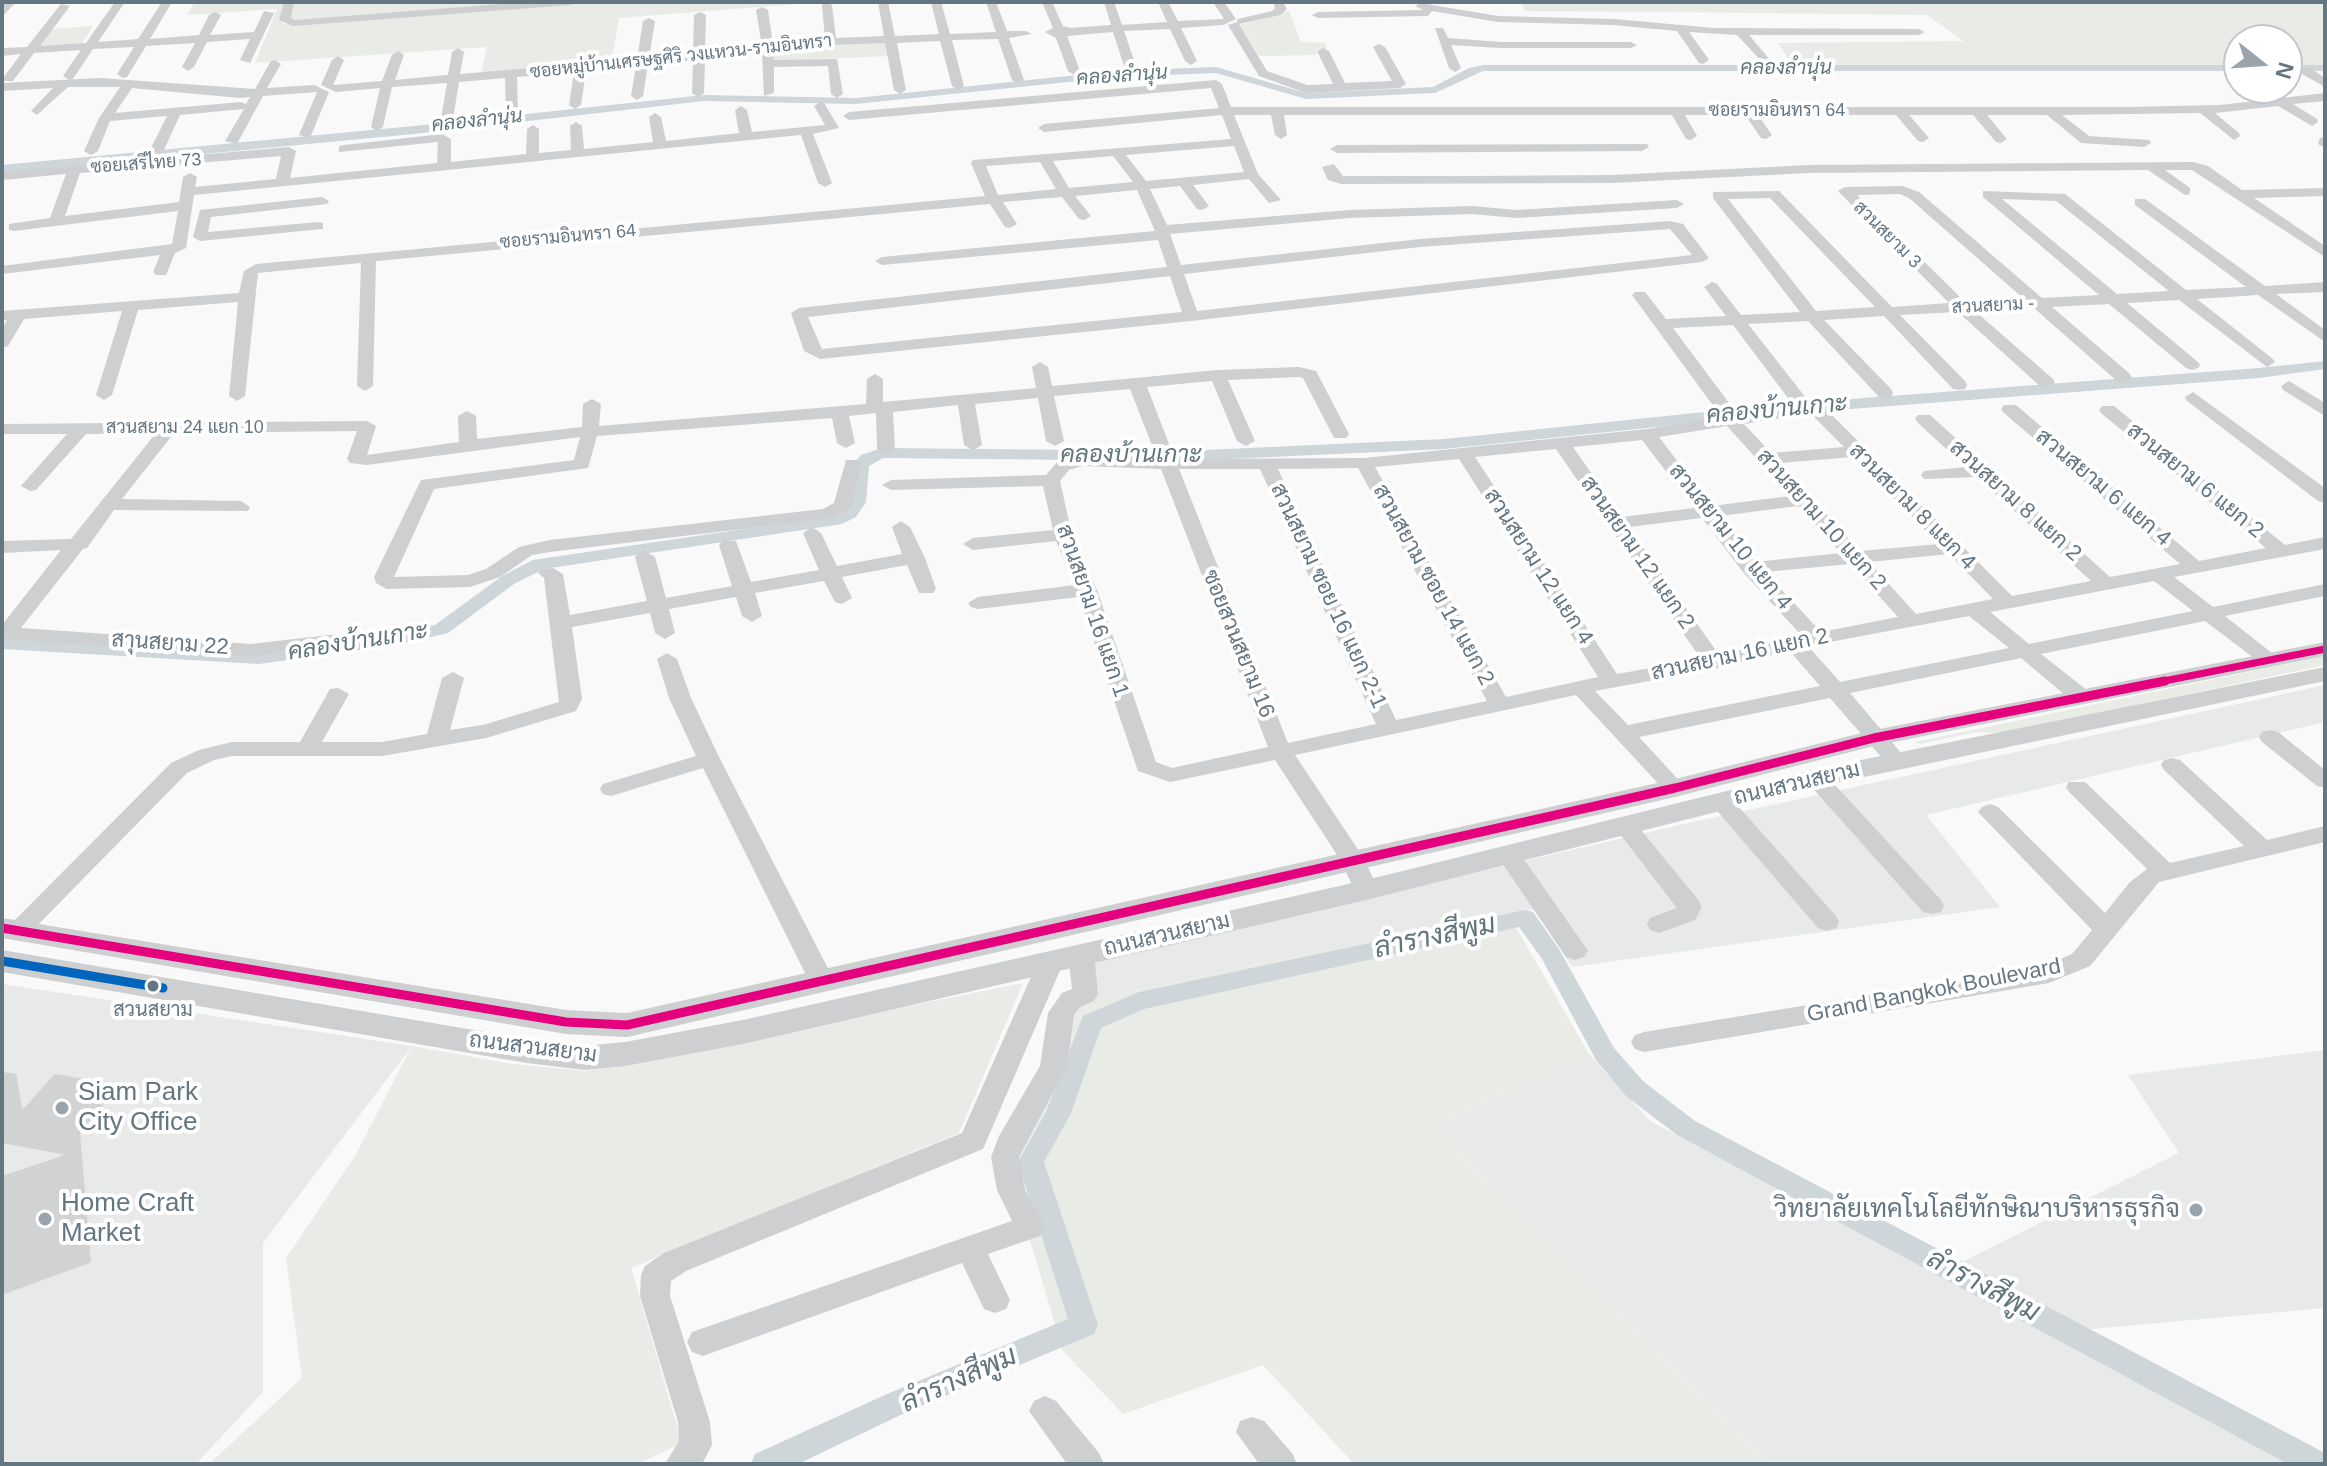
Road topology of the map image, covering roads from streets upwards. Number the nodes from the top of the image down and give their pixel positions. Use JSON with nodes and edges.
{"nodes":[{"id":1,"x":11,"y":2,"type":"edge"},
{"id":2,"x":120,"y":2,"type":"edge"},
{"id":3,"x":167,"y":2,"type":"edge"},
{"id":4,"x":289,"y":2,"type":"edge"},
{"id":5,"x":571,"y":2,"type":"edge"},
{"id":6,"x":883,"y":2,"type":"edge"},
{"id":7,"x":936,"y":2,"type":"edge"},
{"id":8,"x":991,"y":2,"type":"edge"},
{"id":9,"x":1047,"y":2,"type":"edge"},
{"id":10,"x":1109,"y":2,"type":"edge"},
{"id":11,"x":1163,"y":2,"type":"edge"},
{"id":12,"x":1218,"y":2,"type":"edge"},
{"id":13,"x":1278,"y":2,"type":"edge"},
{"id":14,"x":1312,"y":2,"type":"edge"},
{"id":15,"x":1365,"y":2,"type":"edge"},
{"id":16,"x":827,"y":5,"type":"dead end"},
{"id":17,"x":65,"y":6,"type":"dead end"},
{"id":18,"x":1421,"y":7,"type":"edge"},
{"id":19,"x":762,"y":10,"type":"dead end"},
{"id":20,"x":268,"y":13,"type":"dead end"},
{"id":21,"x":2,"y":14,"type":"edge"},
{"id":22,"x":1371,"y":14,"type":"junction"},
{"id":23,"x":1738,"y":14,"type":"dead end"},
{"id":24,"x":215,"y":15,"type":"dead end"},
{"id":25,"x":700,"y":15,"type":"dead end"},
{"id":26,"x":1318,"y":15,"type":"junction"},
{"id":27,"x":1686,"y":15,"type":"dead end"},
{"id":28,"x":1794,"y":16,"type":"dead end"},
{"id":29,"x":1853,"y":16,"type":"dead end"},
{"id":30,"x":1899,"y":16,"type":"dead end"},
{"id":31,"x":649,"y":21,"type":"dead end"},
{"id":32,"x":1233,"y":22,"type":"junction"},
{"id":33,"x":1620,"y":23,"type":"junction"},
{"id":34,"x":1174,"y":25,"type":"junction"},
{"id":35,"x":1323,"y":27,"type":"dead end"},
{"id":36,"x":1378,"y":27,"type":"dead end"},
{"id":37,"x":1119,"y":28,"type":"junction"},
{"id":38,"x":1682,"y":30,"type":"junction"},
{"id":39,"x":1697,"y":30,"type":"junction"},
{"id":40,"x":1060,"y":32,"type":"junction"},
{"id":41,"x":1502,"y":32,"type":"dead end"},
{"id":42,"x":1746,"y":32,"type":"junction"},
{"id":43,"x":1919,"y":32,"type":"junction"},
{"id":44,"x":1565,"y":33,"type":"dead end"},
{"id":45,"x":257,"y":35,"type":"junction"},
{"id":46,"x":1002,"y":35,"type":"junction"},
{"id":47,"x":1805,"y":35,"type":"junction"},
{"id":48,"x":1867,"y":35,"type":"junction"},
{"id":49,"x":946,"y":37,"type":"junction"},
{"id":50,"x":889,"y":38,"type":"junction"},
{"id":51,"x":203,"y":39,"type":"junction"},
{"id":52,"x":1444,"y":41,"type":"junction"},
{"id":53,"x":1932,"y":41,"type":"dead end"},
{"id":54,"x":831,"y":42,"type":"junction"},
{"id":55,"x":143,"y":43,"type":"junction"},
{"id":56,"x":1510,"y":45,"type":"junction"},
{"id":57,"x":1572,"y":45,"type":"junction"},
{"id":58,"x":1631,"y":45,"type":"junction"},
{"id":59,"x":89,"y":46,"type":"junction"},
{"id":60,"x":1379,"y":47,"type":"dead end"},
{"id":61,"x":768,"y":49,"type":"junction"},
{"id":62,"x":31,"y":50,"type":"junction"},
{"id":63,"x":1323,"y":51,"type":"dead end"},
{"id":64,"x":2,"y":52,"type":"edge"},
{"id":65,"x":458,"y":52,"type":"dead end"},
{"id":66,"x":398,"y":55,"type":"dead end"},
{"id":67,"x":701,"y":56,"type":"junction"},
{"id":68,"x":1581,"y":59,"type":"dead end"},
{"id":69,"x":1639,"y":59,"type":"dead end"},
{"id":70,"x":246,"y":60,"type":"dead end"},
{"id":71,"x":338,"y":60,"type":"dead end"},
{"id":72,"x":1517,"y":60,"type":"dead end"},
{"id":73,"x":1703,"y":60,"type":"dead end"},
{"id":74,"x":1191,"y":61,"type":"dead end"},
{"id":75,"x":1765,"y":61,"type":"dead end"},
{"id":76,"x":640,"y":62,"type":"junction"},
{"id":77,"x":275,"y":64,"type":"dead end"},
{"id":78,"x":768,"y":64,"type":"junction"},
{"id":79,"x":1130,"y":66,"type":"dead end"},
{"id":80,"x":188,"y":67,"type":"dead end"},
{"id":81,"x":581,"y":68,"type":"junction"},
{"id":82,"x":1455,"y":68,"type":"dead end"},
{"id":83,"x":1074,"y":71,"type":"dead end"},
{"id":84,"x":2306,"y":71,"type":"dead end"},
{"id":85,"x":511,"y":74,"type":"junction"},
{"id":86,"x":67,"y":79,"type":"junction"},
{"id":87,"x":126,"y":79,"type":"junction"},
{"id":88,"x":453,"y":79,"type":"junction"},
{"id":89,"x":1018,"y":80,"type":"dead end"},
{"id":90,"x":6,"y":83,"type":"edge"},
{"id":91,"x":2325,"y":83,"type":"edge"},
{"id":92,"x":387,"y":84,"type":"junction"},
{"id":93,"x":958,"y":86,"type":"dead end"},
{"id":94,"x":325,"y":88,"type":"junction"},
{"id":95,"x":1341,"y":88,"type":"junction"},
{"id":96,"x":900,"y":90,"type":"dead end"},
{"id":97,"x":259,"y":93,"type":"junction"},
{"id":98,"x":698,"y":93,"type":"dead end"},
{"id":99,"x":768,"y":93,"type":"dead end"},
{"id":100,"x":837,"y":94,"type":"dead end"},
{"id":101,"x":637,"y":96,"type":"dead end"},
{"id":102,"x":2325,"y":97,"type":"edge"},
{"id":103,"x":2303,"y":100,"type":"edge"},
{"id":104,"x":2273,"y":104,"type":"edge"},
{"id":105,"x":2286,"y":104,"type":"edge"},
{"id":106,"x":251,"y":105,"type":"junction"},
{"id":107,"x":575,"y":105,"type":"dead end"},
{"id":108,"x":820,"y":106,"type":"dead end"},
{"id":109,"x":741,"y":110,"type":"dead end"},
{"id":110,"x":2204,"y":110,"type":"junction"},
{"id":111,"x":37,"y":111,"type":"dead end"},
{"id":112,"x":1229,"y":111,"type":"junction"},
{"id":113,"x":1277,"y":111,"type":"junction"},
{"id":114,"x":1676,"y":111,"type":"junction"},
{"id":115,"x":1749,"y":111,"type":"junction"},
{"id":116,"x":1899,"y":111,"type":"junction"},
{"id":117,"x":1977,"y":111,"type":"junction"},
{"id":118,"x":2050,"y":111,"type":"junction"},
{"id":119,"x":2128,"y":111,"type":"junction"},
{"id":120,"x":512,"y":112,"type":"dead end"},
{"id":121,"x":175,"y":113,"type":"junction"},
{"id":122,"x":849,"y":116,"type":"dead end"},
{"id":123,"x":655,"y":117,"type":"dead end"},
{"id":124,"x":105,"y":118,"type":"junction"},
{"id":125,"x":447,"y":119,"type":"dead end"},
{"id":126,"x":2312,"y":122,"type":"dead end"},
{"id":127,"x":1088,"y":123,"type":"junction"},
{"id":128,"x":576,"y":126,"type":"dead end"},
{"id":129,"x":377,"y":127,"type":"dead end"},
{"id":130,"x":1044,"y":128,"type":"dead end"},
{"id":131,"x":533,"y":129,"type":"dead end"},
{"id":132,"x":1457,"y":129,"type":"junction"},
{"id":133,"x":618,"y":133,"type":"dead end"},
{"id":134,"x":305,"y":135,"type":"dead end"},
{"id":135,"x":1281,"y":135,"type":"dead end"},
{"id":136,"x":1766,"y":135,"type":"dead end"},
{"id":137,"x":807,"y":136,"type":"junction"},
{"id":138,"x":1691,"y":136,"type":"dead end"},
{"id":139,"x":2234,"y":136,"type":"dead end"},
{"id":140,"x":746,"y":137,"type":"junction"},
{"id":141,"x":1923,"y":138,"type":"dead end"},
{"id":142,"x":2001,"y":139,"type":"dead end"},
{"id":143,"x":232,"y":141,"type":"dead end"},
{"id":144,"x":405,"y":141,"type":"junction"},
{"id":145,"x":1240,"y":142,"type":"junction"},
{"id":146,"x":660,"y":145,"type":"junction"},
{"id":147,"x":1181,"y":147,"type":"junction"},
{"id":148,"x":1642,"y":147,"type":"dead end"},
{"id":149,"x":344,"y":149,"type":"dead end"},
{"id":150,"x":617,"y":149,"type":"junction"},
{"id":151,"x":1337,"y":149,"type":"dead end"},
{"id":152,"x":157,"y":150,"type":"dead end"},
{"id":153,"x":91,"y":151,"type":"dead end"},
{"id":154,"x":1117,"y":152,"type":"junction"},
{"id":155,"x":578,"y":153,"type":"junction"},
{"id":156,"x":1100,"y":153,"type":"junction"},
{"id":157,"x":1044,"y":157,"type":"junction"},
{"id":158,"x":532,"y":158,"type":"junction"},
{"id":159,"x":193,"y":160,"type":"junction"},
{"id":160,"x":1466,"y":163,"type":"dead end"},
{"id":161,"x":1536,"y":163,"type":"dead end"},
{"id":162,"x":1605,"y":163,"type":"dead end"},
{"id":163,"x":1398,"y":164,"type":"dead end"},
{"id":164,"x":444,"y":166,"type":"junction"},
{"id":165,"x":1329,"y":167,"type":"dead end"},
{"id":166,"x":2152,"y":167,"type":"junction"},
{"id":167,"x":2016,"y":168,"type":"junction"},
{"id":168,"x":2084,"y":168,"type":"junction"},
{"id":169,"x":75,"y":169,"type":"junction"},
{"id":170,"x":399,"y":170,"type":"junction"},
{"id":171,"x":1252,"y":175,"type":"junction"},
{"id":172,"x":2,"y":176,"type":"edge"},
{"id":173,"x":1544,"y":179,"type":"junction"},
{"id":174,"x":1612,"y":179,"type":"junction"},
{"id":175,"x":283,"y":180,"type":"junction"},
{"id":176,"x":1403,"y":180,"type":"junction"},
{"id":177,"x":1472,"y":180,"type":"junction"},
{"id":178,"x":1183,"y":181,"type":"junction"},
{"id":179,"x":825,"y":183,"type":"dead end"},
{"id":180,"x":1141,"y":184,"type":"junction"},
{"id":181,"x":2033,"y":184,"type":"dead end"},
{"id":182,"x":2104,"y":186,"type":"dead end"},
{"id":183,"x":1064,"y":191,"type":"junction"},
{"id":184,"x":2185,"y":191,"type":"dead end"},
{"id":185,"x":2325,"y":192,"type":"edge"},
{"id":186,"x":2238,"y":194,"type":"junction"},
{"id":187,"x":993,"y":198,"type":"junction"},
{"id":188,"x":1274,"y":200,"type":"dead end"},
{"id":189,"x":322,"y":201,"type":"dead end"},
{"id":190,"x":2140,"y":202,"type":"dead end"},
{"id":191,"x":185,"y":204,"type":"junction"},
{"id":192,"x":1677,"y":204,"type":"dead end"},
{"id":193,"x":1202,"y":206,"type":"dead end"},
{"id":194,"x":205,"y":213,"type":"junction"},
{"id":195,"x":1084,"y":216,"type":"dead end"},
{"id":196,"x":56,"y":222,"type":"junction"},
{"id":197,"x":1010,"y":224,"type":"dead end"},
{"id":198,"x":318,"y":226,"type":"dead end"},
{"id":199,"x":14,"y":227,"type":"dead end"},
{"id":200,"x":1163,"y":232,"type":"junction"},
{"id":201,"x":169,"y":249,"type":"junction"},
{"id":202,"x":2325,"y":253,"type":"edge"},
{"id":203,"x":369,"y":256,"type":"junction"},
{"id":204,"x":79,"y":260,"type":"junction"},
{"id":205,"x":882,"y":261,"type":"dead end"},
{"id":206,"x":1177,"y":269,"type":"junction"},
{"id":207,"x":2,"y":270,"type":"edge"},
{"id":208,"x":161,"y":272,"type":"dead end"},
{"id":209,"x":73,"y":283,"type":"dead end"},
{"id":210,"x":1712,"y":287,"type":"dead end"},
{"id":211,"x":2325,"y":287,"type":"edge"},
{"id":212,"x":2260,"y":290,"type":"junction"},
{"id":213,"x":1640,"y":295,"type":"dead end"},
{"id":214,"x":2183,"y":295,"type":"junction"},
{"id":215,"x":246,"y":297,"type":"junction"},
{"id":216,"x":2111,"y":299,"type":"junction"},
{"id":217,"x":2039,"y":303,"type":"junction"},
{"id":218,"x":131,"y":306,"type":"junction"},
{"id":219,"x":1961,"y":307,"type":"junction"},
{"id":220,"x":1886,"y":311,"type":"junction"},
{"id":221,"x":10,"y":315,"type":"edge"},
{"id":222,"x":1811,"y":315,"type":"junction"},
{"id":223,"x":1191,"y":316,"type":"junction"},
{"id":224,"x":1737,"y":318,"type":"junction"},
{"id":225,"x":1662,"y":324,"type":"junction"},
{"id":226,"x":2325,"y":337,"type":"edge"},
{"id":227,"x":2,"y":343,"type":"edge"},
{"id":228,"x":2267,"y":362,"type":"dead end"},
{"id":229,"x":2192,"y":365,"type":"dead end"},
{"id":230,"x":1040,"y":367,"type":"dead end"},
{"id":231,"x":1218,"y":375,"type":"junction"},
{"id":232,"x":2124,"y":378,"type":"dead end"},
{"id":233,"x":875,"y":379,"type":"dead end"},
{"id":234,"x":2047,"y":383,"type":"dead end"},
{"id":235,"x":1137,"y":384,"type":"junction"},
{"id":236,"x":1959,"y":385,"type":"dead end"},
{"id":237,"x":365,"y":386,"type":"dead end"},
{"id":238,"x":2289,"y":386,"type":"dead end"},
{"id":239,"x":1047,"y":392,"type":"junction"},
{"id":240,"x":1885,"y":393,"type":"dead end"},
{"id":241,"x":104,"y":395,"type":"dead end"},
{"id":242,"x":237,"y":396,"type":"dead end"},
{"id":243,"x":2193,"y":397,"type":"dead end"},
{"id":244,"x":966,"y":400,"type":"junction"},
{"id":245,"x":1800,"y":402,"type":"dead end"},
{"id":246,"x":592,"y":404,"type":"dead end"},
{"id":247,"x":880,"y":408,"type":"junction"},
{"id":248,"x":2010,"y":409,"type":"dead end"},
{"id":249,"x":2108,"y":410,"type":"dead end"},
{"id":250,"x":2325,"y":411,"type":"edge"},
{"id":251,"x":840,"y":412,"type":"junction"},
{"id":252,"x":1727,"y":414,"type":"junction"},
{"id":253,"x":467,"y":416,"type":"dead end"},
{"id":254,"x":1924,"y":419,"type":"dead end"},
{"id":255,"x":81,"y":428,"type":"junction"},
{"id":256,"x":2,"y":429,"type":"edge"},
{"id":257,"x":168,"y":429,"type":"junction"},
{"id":258,"x":590,"y":431,"type":"junction"},
{"id":259,"x":1340,"y":434,"type":"dead end"},
{"id":260,"x":1647,"y":434,"type":"junction"},
{"id":261,"x":1055,"y":441,"type":"dead end"},
{"id":262,"x":1246,"y":441,"type":"dead end"},
{"id":263,"x":846,"y":443,"type":"dead end"},
{"id":264,"x":1561,"y":443,"type":"junction"},
{"id":265,"x":973,"y":445,"type":"dead end"},
{"id":266,"x":468,"y":446,"type":"junction"},
{"id":267,"x":886,"y":449,"type":"dead end"},
{"id":268,"x":1856,"y":451,"type":"junction"},
{"id":269,"x":1464,"y":453,"type":"junction"},
{"id":270,"x":1164,"y":458,"type":"junction"},
{"id":271,"x":1767,"y":459,"type":"junction"},
{"id":272,"x":1364,"y":463,"type":"junction"},
{"id":273,"x":852,"y":464,"type":"dead end"},
{"id":274,"x":1267,"y":464,"type":"junction"},
{"id":275,"x":1981,"y":471,"type":"junction"},
{"id":276,"x":1930,"y":475,"type":"dead end"},
{"id":277,"x":1051,"y":480,"type":"junction"},
{"id":278,"x":891,"y":485,"type":"dead end"},
{"id":279,"x":30,"y":486,"type":"dead end"},
{"id":280,"x":2325,"y":497,"type":"edge"},
{"id":281,"x":1803,"y":500,"type":"junction"},
{"id":282,"x":109,"y":504,"type":"junction"},
{"id":283,"x":241,"y":507,"type":"dead end"},
{"id":284,"x":1707,"y":512,"type":"junction"},
{"id":285,"x":1616,"y":523,"type":"junction"},
{"id":286,"x":901,"y":527,"type":"dead end"},
{"id":287,"x":812,"y":533,"type":"dead end"},
{"id":288,"x":1063,"y":535,"type":"junction"},
{"id":289,"x":80,"y":544,"type":"junction"},
{"id":290,"x":973,"y":544,"type":"dead end"},
{"id":291,"x":729,"y":545,"type":"dead end"},
{"id":292,"x":2323,"y":545,"type":"edge"},
{"id":293,"x":2,"y":547,"type":"edge"},
{"id":294,"x":1953,"y":548,"type":"junction"},
{"id":295,"x":2282,"y":552,"type":"junction"},
{"id":296,"x":645,"y":557,"type":"dead end"},
{"id":297,"x":1854,"y":557,"type":"junction"},
{"id":298,"x":915,"y":558,"type":"junction"},
{"id":299,"x":2195,"y":567,"type":"junction"},
{"id":300,"x":1750,"y":568,"type":"junction"},
{"id":301,"x":548,"y":573,"type":"dead end"},
{"id":302,"x":830,"y":574,"type":"junction"},
{"id":303,"x":2159,"y":575,"type":"junction"},
{"id":304,"x":2106,"y":584,"type":"junction"},
{"id":305,"x":926,"y":589,"type":"dead end"},
{"id":306,"x":746,"y":590,"type":"junction"},
{"id":307,"x":1087,"y":590,"type":"junction"},
{"id":308,"x":2325,"y":590,"type":"edge"},
{"id":309,"x":842,"y":598,"type":"dead end"},
{"id":310,"x":2006,"y":601,"type":"junction"},
{"id":311,"x":978,"y":603,"type":"dead end"},
{"id":312,"x":657,"y":606,"type":"junction"},
{"id":313,"x":1972,"y":608,"type":"junction"},
{"id":314,"x":2209,"y":614,"type":"junction"},
{"id":315,"x":752,"y":616,"type":"dead end"},
{"id":316,"x":1911,"y":620,"type":"junction"},
{"id":317,"x":561,"y":623,"type":"junction"},
{"id":318,"x":4,"y":633,"type":"edge"},
{"id":319,"x":665,"y":633,"type":"dead end"},
{"id":320,"x":338,"y":640,"type":"dead end"},
{"id":321,"x":1805,"y":641,"type":"junction"},
{"id":322,"x":2325,"y":649,"type":"edge"},
{"id":323,"x":2024,"y":650,"type":"junction"},
{"id":324,"x":667,"y":659,"type":"dead end"},
{"id":325,"x":2270,"y":661,"type":"junction"},
{"id":326,"x":1714,"y":663,"type":"junction"},
{"id":327,"x":2325,"y":674,"type":"edge"},
{"id":328,"x":453,"y":678,"type":"dead end"},
{"id":329,"x":1611,"y":681,"type":"junction"},
{"id":330,"x":1582,"y":689,"type":"junction"},
{"id":331,"x":1834,"y":689,"type":"junction"},
{"id":332,"x":338,"y":694,"type":"dead end"},
{"id":333,"x":2080,"y":696,"type":"junction"},
{"id":334,"x":1501,"y":706,"type":"junction"},
{"id":335,"x":1388,"y":727,"type":"junction"},
{"id":336,"x":1624,"y":733,"type":"junction"},
{"id":337,"x":2270,"y":737,"type":"dead end"},
{"id":338,"x":1874,"y":738,"type":"junction"},
{"id":339,"x":437,"y":740,"type":"junction"},
{"id":340,"x":307,"y":750,"type":"junction"},
{"id":341,"x":1281,"y":752,"type":"junction"},
{"id":342,"x":709,"y":759,"type":"junction"},
{"id":343,"x":1897,"y":761,"type":"junction"},
{"id":344,"x":2172,"y":765,"type":"dead end"},
{"id":345,"x":1156,"y":772,"type":"joint"},
{"id":346,"x":1816,"y":778,"type":"junction"},
{"id":347,"x":2325,"y":781,"type":"edge"},
{"id":348,"x":2077,"y":787,"type":"dead end"},
{"id":349,"x":1675,"y":788,"type":"junction"},
{"id":350,"x":611,"y":789,"type":"dead end"},
{"id":351,"x":1721,"y":801,"type":"junction"},
{"id":352,"x":1990,"y":812,"type":"dead end"},
{"id":353,"x":1625,"y":825,"type":"junction"},
{"id":354,"x":2325,"y":834,"type":"edge"},
{"id":355,"x":2262,"y":849,"type":"junction"},
{"id":356,"x":1508,"y":854,"type":"junction"},
{"id":357,"x":1353,"y":860,"type":"junction"},
{"id":358,"x":2165,"y":873,"type":"junction"},
{"id":359,"x":1366,"y":890,"type":"junction"},
{"id":360,"x":1932,"y":906,"type":"dead end"},
{"id":361,"x":1827,"y":922,"type":"dead end"},
{"id":362,"x":1659,"y":924,"type":"dead end"},
{"id":363,"x":2106,"y":929,"type":"junction"},
{"id":364,"x":9,"y":930,"type":"edge"},
{"id":365,"x":1575,"y":951,"type":"dead end"},
{"id":366,"x":1081,"y":954,"type":"junction"},
{"id":367,"x":2,"y":961,"type":"edge"},
{"id":368,"x":1051,"y":961,"type":"junction"},
{"id":369,"x":821,"y":980,"type":"junction"},
{"id":370,"x":1644,"y":1042,"type":"dead end"},
{"id":371,"x":970,"y":1248,"type":"junction"},
{"id":372,"x":995,"y":1300,"type":"dead end"},
{"id":373,"x":703,"y":1342,"type":"dead end"},
{"id":374,"x":1045,"y":1411,"type":"dead end"},
{"id":375,"x":1252,"y":1432,"type":"dead end"},
{"id":376,"x":682,"y":1464,"type":"edge"},
{"id":377,"x":1087,"y":1464,"type":"edge"},
{"id":378,"x":1280,"y":1464,"type":"edge"}],
"edges":[{"from":1,"to":21,"type":"street"},
{"from":2,"to":59,"type":"street"},
{"from":3,"to":55,"type":"street"},
{"from":4,"to":5,"type":"street"},
{"from":6,"to":50,"type":"street"},
{"from":7,"to":49,"type":"street"},
{"from":8,"to":46,"type":"street"},
{"from":9,"to":40,"type":"street"},
{"from":10,"to":37,"type":"street"},
{"from":11,"to":34,"type":"street"},
{"from":12,"to":32,"type":"street"},
{"from":13,"to":32,"type":"street","name":"ซอยหมู่บ้านเศรษฐศิริ วงแหวน-รามอินทรา"},
{"from":14,"to":26,"type":"street"},
{"from":15,"to":22,"type":"street"},
{"from":16,"to":54,"type":"street"},
{"from":17,"to":62,"type":"street"},
{"from":18,"to":22,"type":"street"},
{"from":18,"to":33,"type":"street"},
{"from":18,"to":52,"type":"street"},
{"from":19,"to":61,"type":"street"},
{"from":20,"to":45,"type":"street"},
{"from":22,"to":26,"type":"street"},
{"from":22,"to":36,"type":"street"},
{"from":23,"to":42,"type":"street"},
{"from":24,"to":51,"type":"street"},
{"from":25,"to":67,"type":"street"},
{"from":26,"to":35,"type":"street"},
{"from":27,"to":39,"type":"street"},
{"from":28,"to":47,"type":"street"},
{"from":29,"to":48,"type":"street"},
{"from":30,"to":43,"type":"street"},
{"from":31,"to":76,"type":"street"},
{"from":32,"to":34,"type":"street","name":"ซอยหมู่บ้านเศรษฐศิริ วงแหวน-รามอินทรา"},
{"from":32,"to":95,"type":"street"},
{"from":33,"to":38,"type":"street"},
{"from":33,"to":58,"type":"street"},
{"from":34,"to":37,"type":"street","name":"ซอยหมู่บ้านเศรษฐศิริ วงแหวน-รามอินทรา"},
{"from":34,"to":74,"type":"street"},
{"from":37,"to":40,"type":"street","name":"ซอยหมู่บ้านเศรษฐศิริ วงแหวน-รามอินทรา"},
{"from":37,"to":79,"type":"street"},
{"from":38,"to":39,"type":"street"},
{"from":38,"to":73,"type":"street"},
{"from":39,"to":42,"type":"street"},
{"from":40,"to":46,"type":"street","name":"ซอยหมู่บ้านเศรษฐศิริ วงแหวน-รามอินทรา"},
{"from":40,"to":83,"type":"street"},
{"from":41,"to":56,"type":"street"},
{"from":42,"to":47,"type":"street"},
{"from":42,"to":75,"type":"street"},
{"from":43,"to":48,"type":"street"},
{"from":43,"to":53,"type":"street"},
{"from":44,"to":57,"type":"street"},
{"from":45,"to":51,"type":"street"},
{"from":45,"to":70,"type":"street"},
{"from":46,"to":49,"type":"street","name":"ซอยหมู่บ้านเศรษฐศิริ วงแหวน-รามอินทรา"},
{"from":46,"to":89,"type":"street"},
{"from":47,"to":48,"type":"street"},
{"from":49,"to":50,"type":"street","name":"ซอยหมู่บ้านเศรษฐศิริ วงแหวน-รามอินทรา"},
{"from":49,"to":93,"type":"street"},
{"from":50,"to":54,"type":"street","name":"ซอยหมู่บ้านเศรษฐศิริ วงแหวน-รามอินทรา"},
{"from":50,"to":96,"type":"street"},
{"from":51,"to":55,"type":"street"},
{"from":51,"to":80,"type":"street"},
{"from":52,"to":56,"type":"street"},
{"from":52,"to":82,"type":"street"},
{"from":54,"to":61,"type":"street","name":"ซอยหมู่บ้านเศรษฐศิริ วงแหวน-รามอินทรา"},
{"from":55,"to":59,"type":"street"},
{"from":55,"to":87,"type":"street"},
{"from":56,"to":57,"type":"street"},
{"from":56,"to":72,"type":"street"},
{"from":57,"to":58,"type":"street"},
{"from":57,"to":68,"type":"street"},
{"from":58,"to":69,"type":"street"},
{"from":59,"to":62,"type":"street"},
{"from":59,"to":86,"type":"street"},
{"from":60,"to":95,"type":"street"},
{"from":61,"to":67,"type":"street","name":"ซอยหมู่บ้านเศรษฐศิริ วงแหวน-รามอินทรา"},
{"from":61,"to":78,"type":"street"},
{"from":62,"to":64,"type":"street"},
{"from":62,"to":90,"type":"street"},
{"from":63,"to":95,"type":"street"},
{"from":65,"to":88,"type":"street"},
{"from":66,"to":92,"type":"street"},
{"from":67,"to":76,"type":"street","name":"ซอยหมู่บ้านเศรษฐศิริ วงแหวน-รามอินทรา"},
{"from":67,"to":98,"type":"street"},
{"from":71,"to":94,"type":"street"},
{"from":76,"to":81,"type":"street","name":"ซอยหมู่บ้านเศรษฐศิริ วงแหวน-รามอินทรา"},
{"from":76,"to":101,"type":"street"},
{"from":77,"to":97,"type":"street"},
{"from":78,"to":99,"type":"street"},
{"from":78,"to":100,"type":"street"},
{"from":81,"to":85,"type":"street","name":"ซอยหมู่บ้านเศรษฐศิริ วงแหวน-รามอินทรา"},
{"from":81,"to":107,"type":"street"},
{"from":84,"to":91,"type":"street"},
{"from":85,"to":88,"type":"street","name":"ซอยหมู่บ้านเศรษฐศิริ วงแหวน-รามอินทรา"},
{"from":85,"to":120,"type":"street"},
{"from":86,"to":87,"type":"street","name":"ซอยหมู่บ้านเศรษฐศิริ วงแหวน-รามอินทรา"},
{"from":86,"to":90,"type":"street","name":"ซอยหมู่บ้านเศรษฐศิริ วงแหวน-รามอินทรา"},
{"from":86,"to":111,"type":"street"},
{"from":87,"to":97,"type":"street","name":"ซอยหมู่บ้านเศรษฐศิริ วงแหวน-รามอินทรา"},
{"from":87,"to":124,"type":"street"},
{"from":88,"to":92,"type":"street","name":"ซอยหมู่บ้านเศรษฐศิริ วงแหวน-รามอินทรา"},
{"from":88,"to":125,"type":"street"},
{"from":92,"to":94,"type":"street","name":"ซอยหมู่บ้านเศรษฐศิริ วงแหวน-รามอินทรา"},
{"from":92,"to":129,"type":"street"},
{"from":94,"to":97,"type":"street","name":"ซอยหมู่บ้านเศรษฐศิริ วงแหวน-รามอินทรา"},
{"from":94,"to":134,"type":"street"},
{"from":97,"to":106,"type":"street"},
{"from":102,"to":103,"type":"street","name":"ซอยรามอินทรา 64"},
{"from":104,"to":110,"type":"street","name":"ซอยรามอินทรา 64"},
{"from":105,"to":126,"type":"street"},
{"from":106,"to":121,"type":"street"},
{"from":106,"to":143,"type":"street"},
{"from":108,"to":137,"type":"street"},
{"from":109,"to":140,"type":"street"},
{"from":110,"to":119,"type":"street","name":"ซอยรามอินทรา 64"},
{"from":110,"to":139,"type":"street"},
{"from":112,"to":113,"type":"street","name":"ซอยรามอินทรา 64"},
{"from":112,"to":122,"type":"street"},
{"from":112,"to":145,"type":"street"},
{"from":112,"to":147,"type":"street","name":"ซอยรามอินทรา 64"},
{"from":113,"to":132,"type":"street","name":"ซอยรามอินทรา 64"},
{"from":113,"to":135,"type":"street"},
{"from":114,"to":115,"type":"street","name":"ซอยรามอินทรา 64"},
{"from":114,"to":132,"type":"street","name":"ซอยรามอินทรา 64"},
{"from":114,"to":138,"type":"street"},
{"from":115,"to":116,"type":"street","name":"ซอยรามอินทรา 64"},
{"from":115,"to":136,"type":"street"},
{"from":116,"to":117,"type":"street","name":"ซอยรามอินทรา 64"},
{"from":116,"to":141,"type":"street"},
{"from":117,"to":118,"type":"street","name":"ซอยรามอินทรา 64"},
{"from":117,"to":142,"type":"street"},
{"from":118,"to":119,"type":"street","name":"ซอยรามอินทรา 64"},
{"from":118,"to":119,"type":"street"},
{"from":121,"to":124,"type":"street"},
{"from":121,"to":152,"type":"street"},
{"from":123,"to":146,"type":"street"},
{"from":124,"to":153,"type":"street"},
{"from":127,"to":130,"type":"street","name":"ซอยรามอินทรา 64"},
{"from":127,"to":147,"type":"street","name":"ซอยรามอินทรา 64"},
{"from":127,"to":156,"type":"street"},
{"from":128,"to":155,"type":"street"},
{"from":131,"to":158,"type":"street"},
{"from":132,"to":148,"type":"street"},
{"from":132,"to":151,"type":"street"},
{"from":133,"to":150,"type":"street"},
{"from":137,"to":140,"type":"street"},
{"from":137,"to":179,"type":"street"},
{"from":137,"to":191,"type":"street"},
{"from":140,"to":146,"type":"street"},
{"from":144,"to":149,"type":"street"},
{"from":144,"to":164,"type":"street"},
{"from":144,"to":170,"type":"street"},
{"from":145,"to":147,"type":"street"},
{"from":145,"to":171,"type":"street"},
{"from":146,"to":150,"type":"street"},
{"from":147,"to":154,"type":"street"},
{"from":147,"to":171,"type":"street","name":"ซอยรามอินทรา 64"},
{"from":147,"to":178,"type":"street","name":"ซอยรามอินทรา 64"},
{"from":150,"to":155,"type":"street"},
{"from":154,"to":156,"type":"street"},
{"from":154,"to":180,"type":"street"},
{"from":155,"to":158,"type":"street"},
{"from":156,"to":157,"type":"street"},
{"from":157,"to":183,"type":"street"},
{"from":157,"to":187,"type":"street"},
{"from":158,"to":164,"type":"street"},
{"from":159,"to":169,"type":"street","name":"ซอยเสรีไทย 73"},
{"from":159,"to":175,"type":"street","name":"ซอยเสรีไทย 73"},
{"from":159,"to":191,"type":"street"},
{"from":160,"to":177,"type":"street"},
{"from":161,"to":173,"type":"street"},
{"from":162,"to":174,"type":"street"},
{"from":163,"to":176,"type":"street"},
{"from":164,"to":170,"type":"street"},
{"from":165,"to":176,"type":"street"},
{"from":166,"to":168,"type":"street"},
{"from":166,"to":184,"type":"street"},
{"from":166,"to":186,"type":"street"},
{"from":167,"to":168,"type":"street"},
{"from":167,"to":174,"type":"street"},
{"from":167,"to":181,"type":"street"},
{"from":168,"to":182,"type":"street"},
{"from":169,"to":172,"type":"street","name":"ซอยเสรีไทย 73"},
{"from":169,"to":196,"type":"street"},
{"from":170,"to":175,"type":"street"},
{"from":171,"to":188,"type":"street"},
{"from":173,"to":174,"type":"street"},
{"from":173,"to":177,"type":"street"},
{"from":175,"to":191,"type":"street"},
{"from":176,"to":177,"type":"street"},
{"from":178,"to":180,"type":"street","name":"ซอยรามอินทรา 64"},
{"from":178,"to":193,"type":"street"},
{"from":180,"to":183,"type":"street","name":"ซอยรามอินทรา 64"},
{"from":180,"to":200,"type":"street"},
{"from":183,"to":187,"type":"street","name":"ซอยรามอินทรา 64"},
{"from":183,"to":195,"type":"street"},
{"from":185,"to":186,"type":"street"},
{"from":186,"to":202,"type":"street"},
{"from":187,"to":197,"type":"street"},
{"from":187,"to":203,"type":"street","name":"ซอยรามอินทรา 64"},
{"from":189,"to":194,"type":"street"},
{"from":190,"to":212,"type":"street"},
{"from":191,"to":194,"type":"street"},
{"from":191,"to":196,"type":"street"},
{"from":191,"to":201,"type":"street"},
{"from":192,"to":200,"type":"street"},
{"from":194,"to":198,"type":"street"},
{"from":196,"to":199,"type":"street"},
{"from":200,"to":205,"type":"street"},
{"from":200,"to":206,"type":"street"},
{"from":201,"to":204,"type":"street"},
{"from":201,"to":208,"type":"street"},
{"from":203,"to":215,"type":"street","name":"ซอยรามอินทรา 64"},
{"from":203,"to":237,"type":"street"},
{"from":204,"to":207,"type":"street"},
{"from":204,"to":209,"type":"street"},
{"from":206,"to":223,"type":"street"},
{"from":206,"to":223,"type":"street"},
{"from":206,"to":223,"type":"street"},
{"from":210,"to":224,"type":"street"},
{"from":211,"to":212,"type":"street","name":"สวนสยาม -"},
{"from":212,"to":214,"type":"street","name":"สวนสยาม -"},
{"from":212,"to":226,"type":"street"},
{"from":213,"to":225,"type":"street","name":"สวนสยาม 10 แยก 2"},
{"from":214,"to":216,"type":"street","name":"สวนสยาม -"},
{"from":214,"to":216,"type":"street"},
{"from":214,"to":228,"type":"street"},
{"from":215,"to":218,"type":"street"},
{"from":215,"to":242,"type":"street"},
{"from":216,"to":217,"type":"street","name":"สวนสยาม -"},
{"from":216,"to":229,"type":"street"},
{"from":217,"to":219,"type":"street","name":"สวนสยาม -"},
{"from":217,"to":219,"type":"street","name":"สวนสยาม 3"},
{"from":217,"to":232,"type":"street","name":"สวนสยาม 3"},
{"from":218,"to":221,"type":"street"},
{"from":218,"to":241,"type":"street"},
{"from":219,"to":220,"type":"street","name":"สวนสยาม -"},
{"from":219,"to":234,"type":"street","name":"สวนสยาม 3"},
{"from":220,"to":222,"type":"street","name":"สวนสยาม -"},
{"from":220,"to":222,"type":"street"},
{"from":220,"to":236,"type":"street"},
{"from":221,"to":227,"type":"street"},
{"from":222,"to":224,"type":"street","name":"สวนสยาม -"},
{"from":222,"to":240,"type":"street"},
{"from":224,"to":225,"type":"street","name":"สวนสยาม -"},
{"from":224,"to":245,"type":"street"},
{"from":225,"to":252,"type":"street","name":"สวนสยาม 10 แยก 2"},
{"from":230,"to":239,"type":"street"},
{"from":231,"to":235,"type":"street"},
{"from":231,"to":259,"type":"street"},
{"from":231,"to":262,"type":"street"},
{"from":233,"to":247,"type":"street"},
{"from":235,"to":239,"type":"street"},
{"from":235,"to":270,"type":"street","name":"ซอยสวนสยาม 16"},
{"from":238,"to":250,"type":"street"},
{"from":239,"to":244,"type":"street"},
{"from":239,"to":261,"type":"street"},
{"from":243,"to":280,"type":"street"},
{"from":244,"to":247,"type":"street"},
{"from":244,"to":265,"type":"street"},
{"from":246,"to":258,"type":"street"},
{"from":247,"to":251,"type":"street"},
{"from":247,"to":267,"type":"street"},
{"from":248,"to":299,"type":"street","name":"สวนสยาม 6 แยก 4"},
{"from":249,"to":295,"type":"street","name":"สวนสยาม 6 แยก 2"},
{"from":251,"to":258,"type":"street"},
{"from":251,"to":263,"type":"street"},
{"from":252,"to":260,"type":"street"},
{"from":252,"to":268,"type":"street","name":"สวนสยาม 8 แยก 4"},
{"from":252,"to":271,"type":"street","name":"สวนสยาม 10 แยก 2"},
{"from":253,"to":266,"type":"street"},
{"from":254,"to":275,"type":"street","name":"สวนสยาม 8 แยก 2"},
{"from":255,"to":256,"type":"street","name":"สวนสยาม 24 แยก 10"},
{"from":255,"to":257,"type":"street","name":"สวนสยาม 24 แยก 10"},
{"from":255,"to":279,"type":"street"},
{"from":257,"to":266,"type":"street","name":"สวนสยาม 24 แยก 10"},
{"from":257,"to":282,"type":"street"},
{"from":258,"to":266,"type":"street"},
{"from":258,"to":273,"type":"street"},
{"from":260,"to":264,"type":"street"},
{"from":260,"to":284,"type":"street","name":"สวนสยาม 10 แยก 4"},
{"from":264,"to":269,"type":"street"},
{"from":264,"to":285,"type":"street","name":"สวนสยาม 12 แยก 2"},
{"from":268,"to":271,"type":"street"},
{"from":268,"to":294,"type":"street","name":"สวนสยาม 8 แยก 4"},
{"from":269,"to":272,"type":"street"},
{"from":269,"to":329,"type":"street","name":"สวนสยาม 12 แยก 4"},
{"from":270,"to":274,"type":"street"},
{"from":270,"to":277,"type":"street"},
{"from":270,"to":341,"type":"street","name":"ซอยสวนสยาม 16"},
{"from":271,"to":281,"type":"street","name":"สวนสยาม 10 แยก 2"},
{"from":272,"to":274,"type":"street"},
{"from":272,"to":334,"type":"street","name":"สวนสยาม ซอย 14 แยก 2"},
{"from":274,"to":335,"type":"street","name":"สวนสยาม ซอย 16 แยก 2-1"},
{"from":275,"to":276,"type":"street"},
{"from":275,"to":304,"type":"street","name":"สวนสยาม 8 แยก 2"},
{"from":277,"to":278,"type":"street"},
{"from":277,"to":288,"type":"street","name":"สวนสยาม 16 แยก 1"},
{"from":281,"to":284,"type":"street"},
{"from":281,"to":297,"type":"street","name":"สวนสยาม 10 แยก 2"},
{"from":282,"to":283,"type":"street"},
{"from":282,"to":289,"type":"street"},
{"from":284,"to":285,"type":"street"},
{"from":284,"to":300,"type":"street","name":"สวนสยาม 10 แยก 4"},
{"from":285,"to":326,"type":"street","name":"สวนสยาม 12 แยก 2"},
{"from":286,"to":298,"type":"street"},
{"from":287,"to":302,"type":"street"},
{"from":288,"to":290,"type":"street"},
{"from":288,"to":307,"type":"street","name":"สวนสยาม 16 แยก 1"},
{"from":289,"to":293,"type":"street"},
{"from":289,"to":318,"type":"street"},
{"from":291,"to":306,"type":"street"},
{"from":292,"to":295,"type":"street","name":"สวนสยาม 16 แยก 2"},
{"from":294,"to":297,"type":"street"},
{"from":294,"to":310,"type":"street","name":"สวนสยาม 8 แยก 4"},
{"from":295,"to":299,"type":"street","name":"สวนสยาม 16 แยก 2"},
{"from":296,"to":312,"type":"street"},
{"from":297,"to":300,"type":"street"},
{"from":297,"to":316,"type":"street","name":"สวนสยาม 10 แยก 2"},
{"from":298,"to":302,"type":"street"},
{"from":298,"to":305,"type":"street"},
{"from":299,"to":303,"type":"street","name":"สวนสยาม 16 แยก 2"},
{"from":300,"to":321,"type":"street","name":"สวนสยาม 10 แยก 4"},
{"from":301,"to":317,"type":"street"},
{"from":302,"to":306,"type":"street"},
{"from":302,"to":309,"type":"street"},
{"from":303,"to":304,"type":"street","name":"สวนสยาม 16 แยก 2"},
{"from":303,"to":314,"type":"street"},
{"from":304,"to":310,"type":"street","name":"สวนสยาม 16 แยก 2"},
{"from":306,"to":312,"type":"street"},
{"from":306,"to":315,"type":"street"},
{"from":307,"to":311,"type":"street"},
{"from":307,"to":345,"type":"street","name":"สวนสยาม 16 แยก 1"},
{"from":308,"to":314,"type":"street"},
{"from":310,"to":313,"type":"street","name":"สวนสยาม 16 แยก 2"},
{"from":312,"to":317,"type":"street"},
{"from":312,"to":319,"type":"street"},
{"from":313,"to":316,"type":"street","name":"สวนสยาม 16 แยก 2"},
{"from":313,"to":323,"type":"street"},
{"from":314,"to":323,"type":"street"},
{"from":314,"to":325,"type":"street"},
{"from":316,"to":321,"type":"street","name":"สวนสยาม 16 แยก 2"},
{"from":317,"to":339,"type":"street"},
{"from":318,"to":320,"type":"street","name":"สาุนสยาม 22"},
{"from":321,"to":326,"type":"street","name":"สวนสยาม 16 แยก 2"},
{"from":321,"to":331,"type":"street","name":"สวนสยาม 10 แยก 4"},
{"from":322,"to":325,"type":"street","name":"ถนนสวนสยาม"},
{"from":323,"to":331,"type":"street"},
{"from":323,"to":333,"type":"street"},
{"from":324,"to":342,"type":"street"},
{"from":325,"to":333,"type":"street","name":"ถนนสวนสยาม"},
{"from":326,"to":329,"type":"street","name":"สวนสยาม 16 แยก 2"},
{"from":327,"to":343,"type":"street","name":"ถนนสวนสยาม"},
{"from":328,"to":339,"type":"street"},
{"from":329,"to":330,"type":"street","name":"สวนสยาม 16 แยก 2"},
{"from":330,"to":334,"type":"street","name":"สวนสยาม 16 แยก 2"},
{"from":330,"to":336,"type":"street"},
{"from":331,"to":336,"type":"street"},
{"from":331,"to":338,"type":"street","name":"สวนสยาม 10 แยก 4"},
{"from":332,"to":340,"type":"street"},
{"from":333,"to":338,"type":"street","name":"ถนนสวนสยาม"},
{"from":334,"to":335,"type":"street","name":"สวนสยาม 16 แยก 2"},
{"from":335,"to":341,"type":"street","name":"สวนสยาม 16 แยก 2"},
{"from":336,"to":349,"type":"street"},
{"from":337,"to":347,"type":"street"},
{"from":338,"to":343,"type":"street","name":"สวนสยาม 10 แยก 4"},
{"from":338,"to":349,"type":"street","name":"ถนนสวนสยาม"},
{"from":339,"to":340,"type":"street"},
{"from":340,"to":364,"type":"street"},
{"from":341,"to":345,"type":"street","name":"สวนสยาม 16 แยก 2"},
{"from":341,"to":357,"type":"street","name":"ซอยสวนสยาม 16"},
{"from":342,"to":350,"type":"street"},
{"from":342,"to":369,"type":"street"},
{"from":343,"to":346,"type":"street","name":"ถนนสวนสยาม"},
{"from":344,"to":355,"type":"street"},
{"from":346,"to":351,"type":"street","name":"ถนนสวนสยาม"},
{"from":346,"to":360,"type":"street"},
{"from":348,"to":358,"type":"street"},
{"from":349,"to":357,"type":"street","name":"ถนนสวนสยาม"},
{"from":351,"to":353,"type":"street","name":"ถนนสวนสยาม"},
{"from":351,"to":361,"type":"street"},
{"from":352,"to":363,"type":"street"},
{"from":353,"to":356,"type":"street","name":"ถนนสวนสยาม"},
{"from":353,"to":362,"type":"street"},
{"from":354,"to":355,"type":"street","name":"Grand Bangkok Boulevard"},
{"from":355,"to":358,"type":"street","name":"Grand Bangkok Boulevard"},
{"from":356,"to":359,"type":"street","name":"ถนนสวนสยาม"},
{"from":356,"to":365,"type":"street"},
{"from":357,"to":359,"type":"street","name":"ซอยสวนสยาม 16"},
{"from":357,"to":369,"type":"street","name":"ถนนสวนสยาม"},
{"from":358,"to":363,"type":"street","name":"Grand Bangkok Boulevard"},
{"from":359,"to":366,"type":"street","name":"ถนนสวนสยาม"},
{"from":363,"to":370,"type":"street","name":"Grand Bangkok Boulevard"},
{"from":364,"to":369,"type":"street","name":"ถนนสวนสยาม"},
{"from":366,"to":368,"type":"street","name":"ถนนสวนสยาม"},
{"from":366,"to":371,"type":"street"},
{"from":367,"to":368,"type":"street","name":"ถนนสวนสยาม"},
{"from":368,"to":376,"type":"street"},
{"from":371,"to":372,"type":"street"},
{"from":371,"to":373,"type":"street"},
{"from":374,"to":377,"type":"street"},
{"from":375,"to":378,"type":"street"}]}
